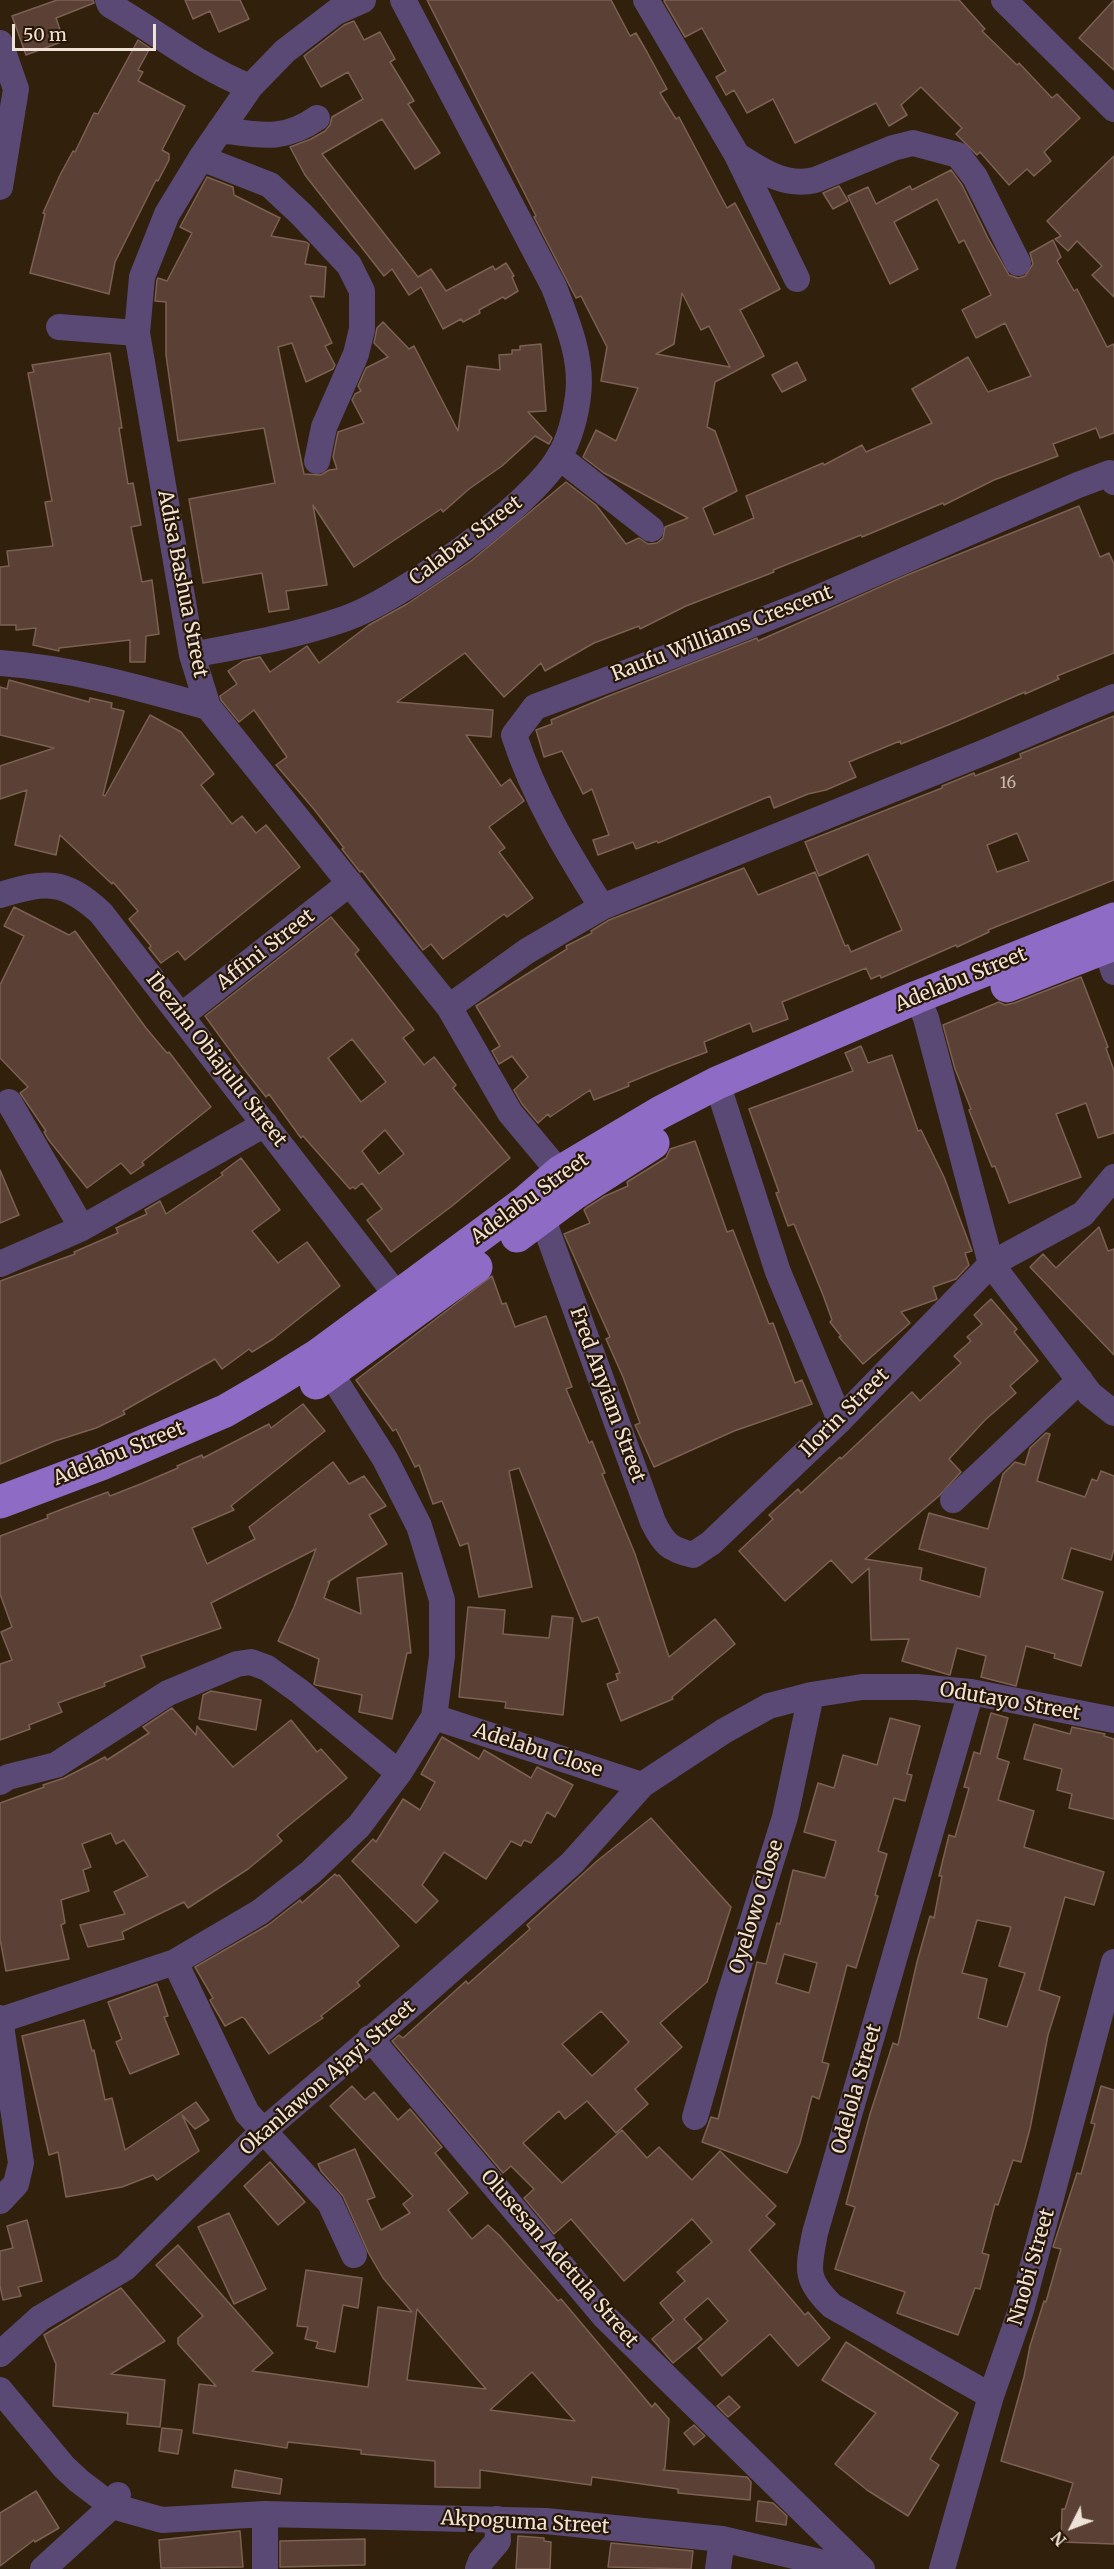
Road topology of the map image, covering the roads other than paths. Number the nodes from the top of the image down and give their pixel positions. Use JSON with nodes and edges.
{"nodes":[{"id":1,"x":108,"y":0,"type":"edge"},
{"id":2,"x":363,"y":0,"type":"edge"},
{"id":3,"x":403,"y":0,"type":"edge"},
{"id":4,"x":646,"y":0,"type":"edge"},
{"id":5,"x":1004,"y":0,"type":"edge"},
{"id":6,"x":0,"y":44,"type":"edge"},
{"id":7,"x":250,"y":87,"type":"junction"},
{"id":8,"x":1114,"y":109,"type":"edge"},
{"id":9,"x":317,"y":118,"type":"dead end"},
{"id":10,"x":220,"y":130,"type":"junction"},
{"id":11,"x":737,"y":155,"type":"junction"},
{"id":12,"x":201,"y":158,"type":"junction"},
{"id":13,"x":0,"y":187,"type":"edge"},
{"id":14,"x":1018,"y":262,"type":"dead end"},
{"id":15,"x":797,"y":279,"type":"dead end"},
{"id":16,"x":59,"y":327,"type":"dead end"},
{"id":17,"x":137,"y":333,"type":"junction"},
{"id":18,"x":559,"y":457,"type":"junction"},
{"id":19,"x":317,"y":461,"type":"dead end"},
{"id":20,"x":1113,"y":476,"type":"edge"},
{"id":21,"x":651,"y":529,"type":"dead end"},
{"id":22,"x":192,"y":655,"type":"junction"},
{"id":23,"x":0,"y":663,"type":"edge"},
{"id":24,"x":1114,"y":697,"type":"edge"},
{"id":25,"x":208,"y":707,"type":"junction"},
{"id":26,"x":350,"y":883,"type":"junction"},
{"id":27,"x":0,"y":895,"type":"edge"},
{"id":28,"x":602,"y":907,"type":"junction"},
{"id":29,"x":1109,"y":941,"type":"edge"},
{"id":30,"x":449,"y":1007,"type":"junction"},
{"id":31,"x":921,"y":1008,"type":"junction"},
{"id":32,"x":181,"y":1016,"type":"junction"},
{"id":33,"x":722,"y":1094,"type":"junction"},
{"id":34,"x":9,"y":1102,"type":"dead end"},
{"id":35,"x":265,"y":1124,"type":"junction"},
{"id":36,"x":1114,"y":1177,"type":"edge"},
{"id":37,"x":568,"y":1183,"type":"junction"},
{"id":38,"x":542,"y":1217,"type":"junction"},
{"id":39,"x":82,"y":1228,"type":"junction"},
{"id":40,"x":0,"y":1264,"type":"edge"},
{"id":41,"x":991,"y":1264,"type":"junction"},
{"id":42,"x":405,"y":1306,"type":"junction"},
{"id":43,"x":331,"y":1374,"type":"junction"},
{"id":44,"x":1080,"y":1380,"type":"junction"},
{"id":45,"x":1114,"y":1413,"type":"edge"},
{"id":46,"x":840,"y":1420,"type":"junction"},
{"id":47,"x":953,"y":1500,"type":"dead end"},
{"id":48,"x":0,"y":1502,"type":"edge"},
{"id":49,"x":0,"y":1526,"type":"edge"},
{"id":50,"x":693,"y":1556,"type":"joint"},
{"id":51,"x":971,"y":1692,"type":"junction"},
{"id":52,"x":811,"y":1695,"type":"junction"},
{"id":53,"x":434,"y":1717,"type":"junction"},
{"id":54,"x":1114,"y":1720,"type":"edge"},
{"id":55,"x":399,"y":1773,"type":"junction"},
{"id":56,"x":0,"y":1782,"type":"edge"},
{"id":57,"x":642,"y":1785,"type":"junction"},
{"id":58,"x":175,"y":1962,"type":"junction"},
{"id":59,"x":1114,"y":1962,"type":"edge"},
{"id":60,"x":0,"y":2019,"type":"edge"},
{"id":61,"x":370,"y":2038,"type":"junction"},
{"id":62,"x":695,"y":2117,"type":"dead end"},
{"id":63,"x":262,"y":2132,"type":"junction"},
{"id":64,"x":0,"y":2200,"type":"edge"},
{"id":65,"x":354,"y":2255,"type":"dead end"},
{"id":66,"x":0,"y":2354,"type":"edge"},
{"id":67,"x":0,"y":2373,"type":"edge"},
{"id":68,"x":0,"y":2390,"type":"edge"},
{"id":69,"x":991,"y":2396,"type":"junction"},
{"id":70,"x":115,"y":2500,"type":"junction"},
{"id":71,"x":265,"y":2514,"type":"junction"},
{"id":72,"x":497,"y":2520,"type":"junction"},
{"id":73,"x":722,"y":2538,"type":"junction"},
{"id":74,"x":43,"y":2569,"type":"edge"},
{"id":75,"x":265,"y":2569,"type":"edge"},
{"id":76,"x":478,"y":2569,"type":"edge"},
{"id":77,"x":718,"y":2569,"type":"edge"},
{"id":78,"x":849,"y":2569,"type":"edge"},
{"id":79,"x":862,"y":2569,"type":"edge"},
{"id":80,"x":942,"y":2569,"type":"edge"}],
"edges":[{"from":1,"to":7,"type":"street"},
{"from":2,"to":7,"type":"street","name":"Adisa Bashua Street"},
{"from":3,"to":18,"type":"street","name":"Calabar Street"},
{"from":4,"to":11,"type":"street"},
{"from":5,"to":8,"type":"street"},
{"from":6,"to":13,"type":"street"},
{"from":7,"to":10,"type":"street","name":"Adisa Bashua Street"},
{"from":9,"to":10,"type":"street"},
{"from":10,"to":12,"type":"street","name":"Adisa Bashua Street"},
{"from":11,"to":14,"type":"street"},
{"from":11,"to":15,"type":"street"},
{"from":12,"to":17,"type":"street","name":"Adisa Bashua Street"},
{"from":12,"to":19,"type":"street"},
{"from":16,"to":17,"type":"street"},
{"from":17,"to":22,"type":"street","name":"Adisa Bashua Street"},
{"from":18,"to":21,"type":"street"},
{"from":18,"to":22,"type":"street","name":"Calabar Street"},
{"from":20,"to":28,"type":"street","name":"Raufu Williams Crescent"},
{"from":22,"to":25,"type":"street","name":"Adisa Bashua Street"},
{"from":23,"to":25,"type":"street"},
{"from":24,"to":28,"type":"street"},
{"from":25,"to":26,"type":"street","name":"Adisa Bashua Street"},
{"from":26,"to":30,"type":"street","name":"Adisa Bashua Street"},
{"from":26,"to":32,"type":"street","name":"Affini Street"},
{"from":27,"to":32,"type":"street","name":"Ibezim Obiajulu Street"},
{"from":28,"to":30,"type":"street"},
{"from":29,"to":31,"type":"main road","name":"Adelabu Street"},
{"from":30,"to":37,"type":"street","name":"Adisa Bashua Street"},
{"from":31,"to":33,"type":"main road","name":"Adelabu Street"},
{"from":31,"to":41,"type":"street"},
{"from":32,"to":35,"type":"street","name":"Ibezim Obiajulu Street"},
{"from":33,"to":37,"type":"main road","name":"Adelabu Street"},
{"from":33,"to":46,"type":"street"},
{"from":34,"to":39,"type":"street"},
{"from":35,"to":39,"type":"street"},
{"from":35,"to":42,"type":"street","name":"Ibezim Obiajulu Street"},
{"from":36,"to":41,"type":"street","name":"Ilorin Street"},
{"from":37,"to":38,"type":"main road","name":"Adelabu Street"},
{"from":37,"to":42,"type":"main road","name":"Adelabu Street"},
{"from":38,"to":42,"type":"main road","name":"Adelabu Street"},
{"from":38,"to":50,"type":"street","name":"Fred Anyiam Street"},
{"from":39,"to":40,"type":"street"},
{"from":41,"to":44,"type":"street"},
{"from":41,"to":46,"type":"street","name":"Ilorin Street"},
{"from":42,"to":43,"type":"main road","name":"Adelabu Street"},
{"from":42,"to":48,"type":"main road","name":"Adelabu Street"},
{"from":43,"to":49,"type":"main road","name":"Adelabu Street"},
{"from":43,"to":53,"type":"street"},
{"from":44,"to":45,"type":"street"},
{"from":44,"to":47,"type":"street"},
{"from":46,"to":50,"type":"street","name":"Ilorin Street"},
{"from":51,"to":52,"type":"street","name":"Odutayo Street"},
{"from":51,"to":54,"type":"street","name":"Odutayo Street"},
{"from":51,"to":69,"type":"street","name":"Odelola Street"},
{"from":52,"to":57,"type":"street","name":"Odutayo Street"},
{"from":52,"to":62,"type":"street","name":"Oyelowo Close"},
{"from":53,"to":55,"type":"street"},
{"from":53,"to":57,"type":"street","name":"Adelabu Close"},
{"from":55,"to":56,"type":"street"},
{"from":55,"to":58,"type":"street"},
{"from":57,"to":61,"type":"street","name":"Okanlawon Ajayi Street"},
{"from":58,"to":60,"type":"street"},
{"from":58,"to":63,"type":"street"},
{"from":59,"to":69,"type":"street","name":"Nnobi Street"},
{"from":60,"to":64,"type":"street"},
{"from":61,"to":63,"type":"street","name":"Okanlawon Ajayi Street"},
{"from":61,"to":79,"type":"street","name":"Olusesan Adetula Street"},
{"from":63,"to":65,"type":"street"},
{"from":63,"to":66,"type":"street","name":"Okanlawon Ajayi Street"},
{"from":67,"to":70,"type":"street","name":"Akpoguma Street"},
{"from":68,"to":70,"type":"street","name":"Akpoguma Street"},
{"from":69,"to":80,"type":"street","name":"Nnobi Street"},
{"from":70,"to":71,"type":"street","name":"Akpoguma Street"},
{"from":70,"to":74,"type":"street"},
{"from":71,"to":72,"type":"street","name":"Akpoguma Street"},
{"from":71,"to":75,"type":"street"},
{"from":72,"to":73,"type":"street","name":"Akpoguma Street"},
{"from":72,"to":76,"type":"street"},
{"from":73,"to":77,"type":"street"},
{"from":73,"to":78,"type":"street","name":"Akpoguma Street"}]}
